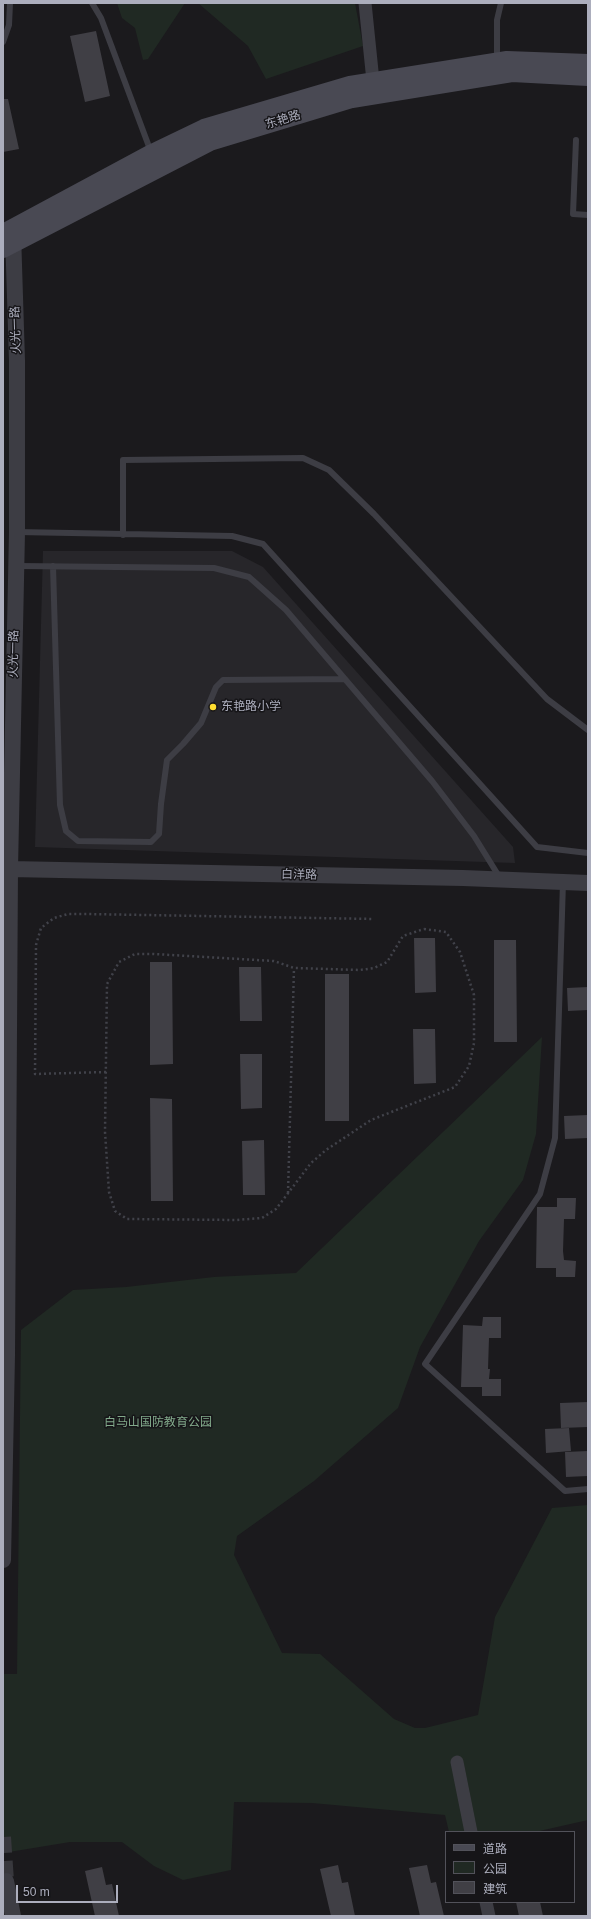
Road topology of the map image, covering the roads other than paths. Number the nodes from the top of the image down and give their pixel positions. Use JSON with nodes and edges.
{"nodes":[{"id":1,"x":10,"y":3,"type":"edge"},
{"id":2,"x":92,"y":3,"type":"edge"},
{"id":3,"x":365,"y":3,"type":"edge"},
{"id":4,"x":501,"y":3,"type":"edge"},
{"id":5,"x":3,"y":42,"type":"edge"},
{"id":6,"x":497,"y":62,"type":"junction"},
{"id":7,"x":588,"y":63,"type":"edge"},
{"id":8,"x":588,"y":77,"type":"edge"},
{"id":9,"x":373,"y":81,"type":"junction"},
{"id":10,"x":576,"y":140,"type":"dead end"},
{"id":11,"x":152,"y":153,"type":"junction"},
{"id":12,"x":588,"y":215,"type":"edge"},
{"id":13,"x":8,"y":238,"type":"edge"},
{"id":14,"x":17,"y":532,"type":"junction"},
{"id":15,"x":123,"y":535,"type":"junction"},
{"id":16,"x":16,"y":566,"type":"junction"},
{"id":17,"x":54,"y":566,"type":"junction"},
{"id":18,"x":345,"y":679,"type":"junction"},
{"id":19,"x":588,"y":730,"type":"edge"},
{"id":20,"x":7,"y":771,"type":"edge"},
{"id":21,"x":588,"y":853,"type":"edge"},
{"id":22,"x":10,"y":869,"type":"junction"},
{"id":23,"x":501,"y":880,"type":"junction"},
{"id":24,"x":563,"y":882,"type":"junction"},
{"id":25,"x":588,"y":883,"type":"edge"},
{"id":26,"x":588,"y":1489,"type":"edge"},
{"id":27,"x":3,"y":1560,"type":"edge"},
{"id":28,"x":456,"y":1762,"type":"dead end"},
{"id":29,"x":471,"y":1831,"type":"edge"},
{"id":30,"x":6,"y":1881,"type":"dead end"},
{"id":31,"x":486,"y":1903,"type":"edge"},
{"id":32,"x":13,"y":1916,"type":"edge"},
{"id":33,"x":489,"y":1916,"type":"edge"}],
"edges":[{"from":1,"to":5,"type":"lane"},
{"from":2,"to":11,"type":"lane"},
{"from":3,"to":9,"type":"street"},
{"from":4,"to":6,"type":"lane"},
{"from":6,"to":7,"type":"main road","name":"东艳路"},
{"from":6,"to":9,"type":"main road","name":"东艳路"},
{"from":8,"to":13,"type":"main road","name":"东艳路"},
{"from":9,"to":11,"type":"main road","name":"东艳路"},
{"from":10,"to":12,"type":"lane"},
{"from":11,"to":13,"type":"main road","name":"东艳路"},
{"from":13,"to":14,"type":"street","name":"火光一路"},
{"from":14,"to":15,"type":"lane"},
{"from":14,"to":16,"type":"street","name":"火光一路"},
{"from":15,"to":19,"type":"lane"},
{"from":15,"to":21,"type":"lane"},
{"from":16,"to":17,"type":"lane"},
{"from":16,"to":20,"type":"street","name":"火光一路"},
{"from":17,"to":18,"type":"lane"},
{"from":17,"to":18,"type":"lane"},
{"from":18,"to":23,"type":"lane"},
{"from":20,"to":22,"type":"street","name":"火光一路"},
{"from":22,"to":23,"type":"street","name":"白洋路"},
{"from":22,"to":27,"type":"street","name":"火光一路"},
{"from":23,"to":24,"type":"street","name":"白洋路"},
{"from":24,"to":25,"type":"street","name":"白洋路"},
{"from":24,"to":26,"type":"lane"},
{"from":28,"to":29,"type":"street"},
{"from":30,"to":32,"type":"street"},
{"from":31,"to":33,"type":"street"}]}
